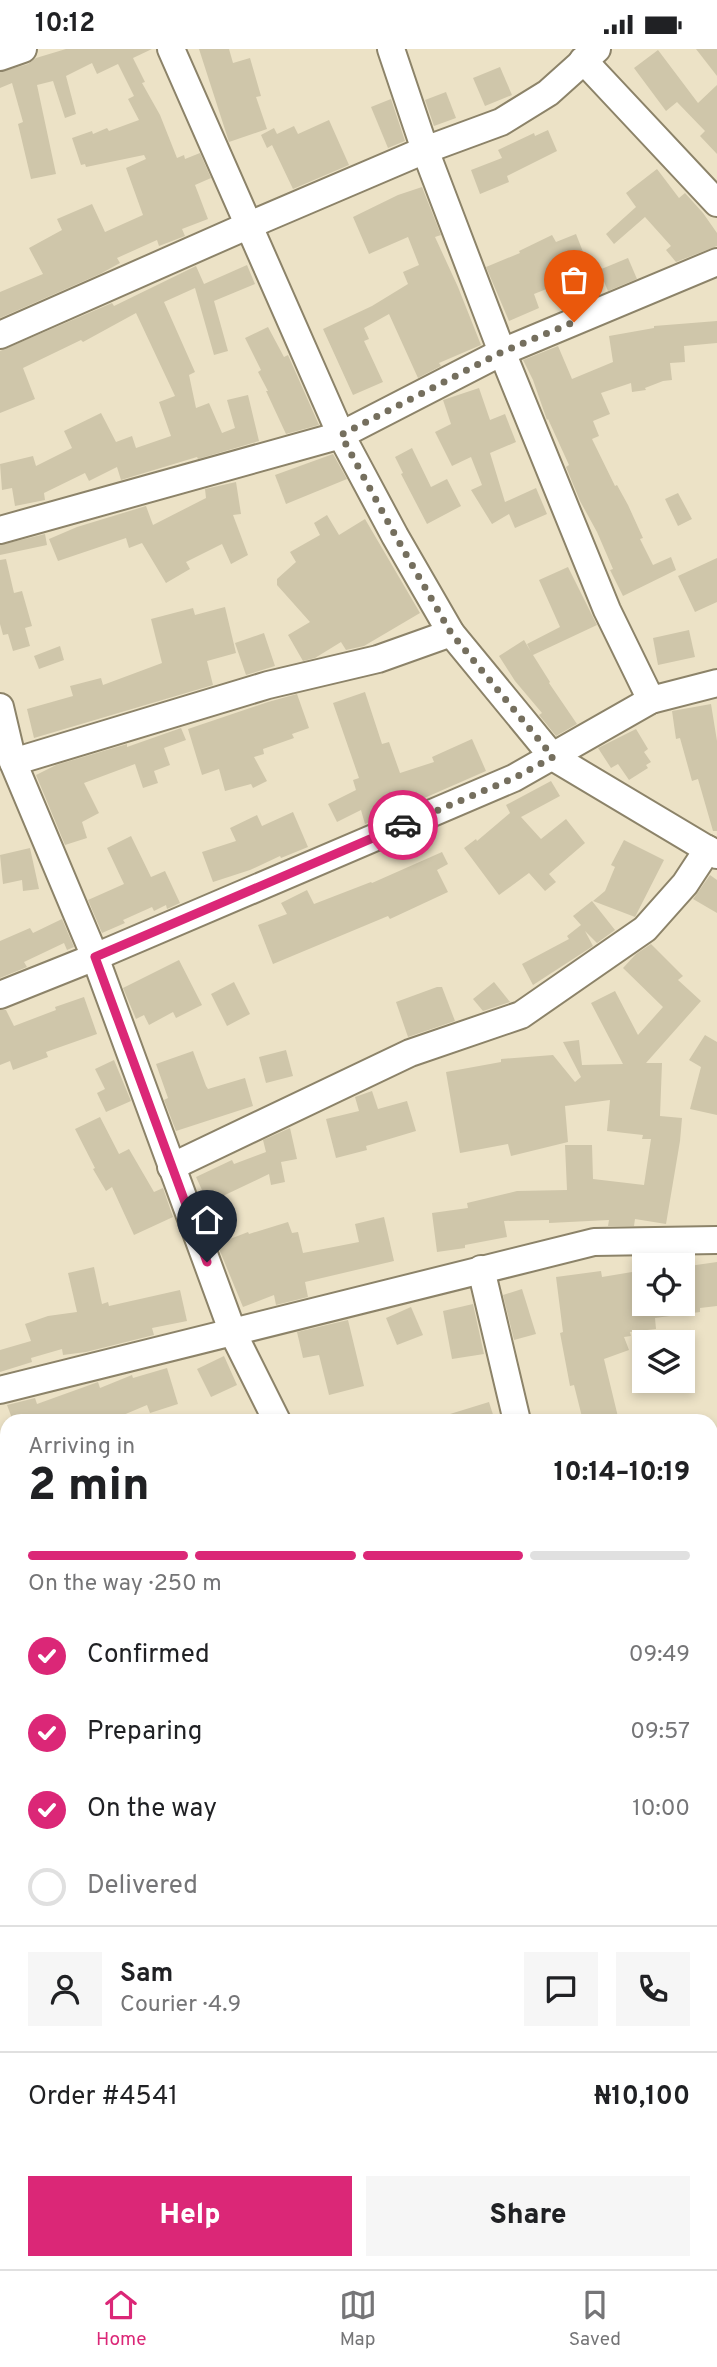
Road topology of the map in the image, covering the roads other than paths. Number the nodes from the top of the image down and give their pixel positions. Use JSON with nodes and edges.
{"nodes":[{"id":1,"x":23,"y":49,"type":"edge"},
{"id":2,"x":171,"y":49,"type":"edge"},
{"id":3,"x":391,"y":49,"type":"edge"},
{"id":4,"x":590,"y":54,"type":"edge"},
{"id":5,"x":0,"y":57,"type":"edge"},
{"id":6,"x":425,"y":150,"type":"junction"},
{"id":7,"x":717,"y":203,"type":"edge"},
{"id":8,"x":247,"y":226,"type":"junction"},
{"id":9,"x":717,"y":262,"type":"edge"},
{"id":10,"x":0,"y":335,"type":"edge"},
{"id":11,"x":502,"y":352,"type":"junction"},
{"id":12,"x":341,"y":435,"type":"junction"},
{"id":13,"x":0,"y":530,"type":"edge"},
{"id":14,"x":451,"y":633,"type":"junction"},
{"id":15,"x":717,"y":683,"type":"edge"},
{"id":16,"x":651,"y":700,"type":"junction"},
{"id":17,"x":0,"y":707,"type":"edge"},
{"id":18,"x":553,"y":757,"type":"junction"},
{"id":19,"x":13,"y":762,"type":"junction"},
{"id":20,"x":712,"y":852,"type":"edge"},
{"id":21,"x":95,"y":957,"type":"junction"},
{"id":22,"x":0,"y":995,"type":"edge"},
{"id":23,"x":171,"y":1167,"type":"junction"},
{"id":24,"x":717,"y":1240,"type":"edge"},
{"id":25,"x":481,"y":1269,"type":"junction"},
{"id":26,"x":233,"y":1333,"type":"junction"},
{"id":27,"x":0,"y":1390,"type":"edge"},
{"id":28,"x":274,"y":1414,"type":"edge"},
{"id":29,"x":515,"y":1414,"type":"edge"}],
"edges":[{"from":1,"to":5,"type":"street"},
{"from":2,"to":8,"type":"street"},
{"from":3,"to":6,"type":"street"},
{"from":4,"to":6,"type":"street"},
{"from":4,"to":7,"type":"street"},
{"from":6,"to":8,"type":"street"},
{"from":6,"to":11,"type":"street"},
{"from":8,"to":10,"type":"street"},
{"from":8,"to":12,"type":"street"},
{"from":9,"to":11,"type":"street"},
{"from":11,"to":12,"type":"street"},
{"from":11,"to":16,"type":"street"},
{"from":12,"to":13,"type":"street"},
{"from":12,"to":14,"type":"street"},
{"from":14,"to":18,"type":"street"},
{"from":14,"to":19,"type":"street"},
{"from":15,"to":16,"type":"street"},
{"from":16,"to":18,"type":"street"},
{"from":17,"to":19,"type":"street"},
{"from":18,"to":20,"type":"street"},
{"from":18,"to":21,"type":"street"},
{"from":19,"to":21,"type":"street"},
{"from":20,"to":23,"type":"street"},
{"from":21,"to":22,"type":"street"},
{"from":21,"to":23,"type":"street"},
{"from":23,"to":26,"type":"street"},
{"from":24,"to":25,"type":"street"},
{"from":25,"to":26,"type":"street"},
{"from":25,"to":29,"type":"street"},
{"from":26,"to":27,"type":"street"},
{"from":26,"to":28,"type":"street"}]}
